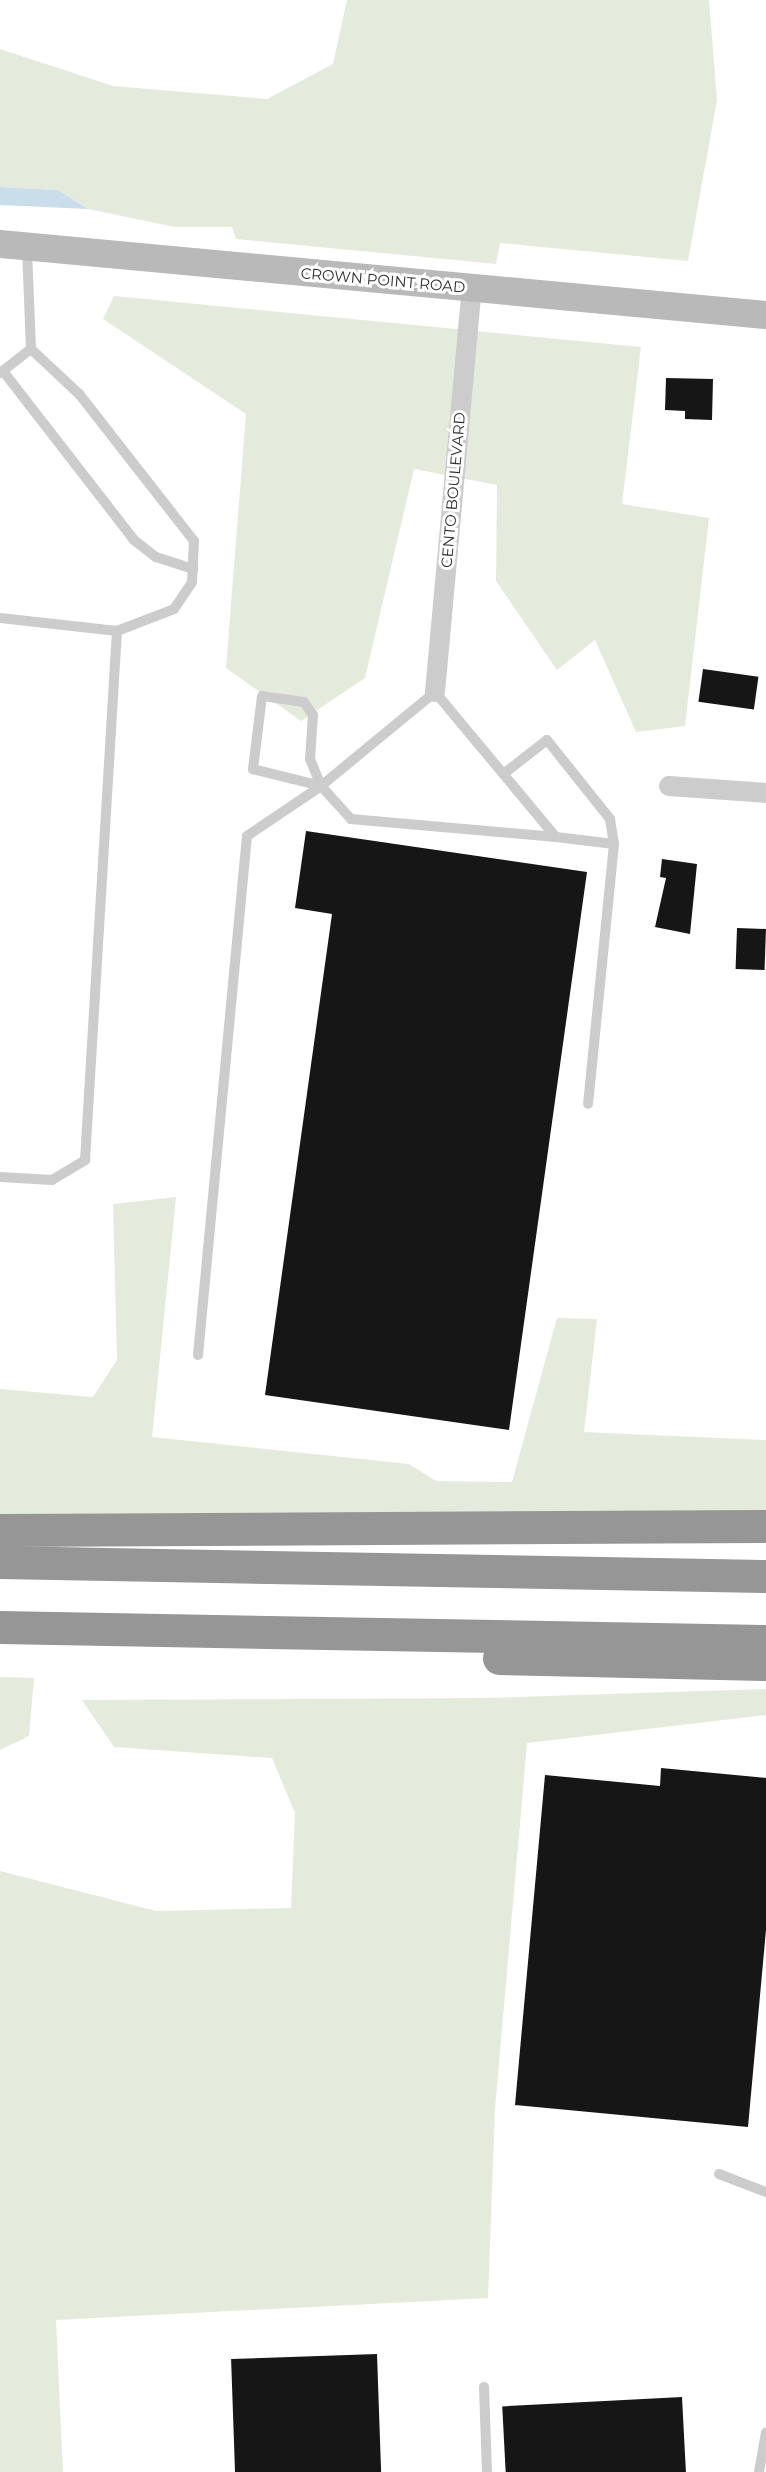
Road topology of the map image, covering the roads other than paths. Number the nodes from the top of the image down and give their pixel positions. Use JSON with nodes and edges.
{"nodes":[{"id":1,"x":14,"y":245,"type":"edge"},
{"id":2,"x":472,"y":288,"type":"junction"},
{"id":3,"x":766,"y":315,"type":"edge"},
{"id":4,"x":30,"y":349,"type":"junction"},
{"id":5,"x":1,"y":372,"type":"edge"},
{"id":6,"x":193,"y":569,"type":"junction"},
{"id":7,"x":0,"y":618,"type":"edge"},
{"id":8,"x":117,"y":631,"type":"junction"},
{"id":9,"x":435,"y":692,"type":"junction"},
{"id":10,"x":506,"y":772,"type":"junction"},
{"id":11,"x":321,"y":786,"type":"junction"},
{"id":12,"x":669,"y":786,"type":"dead end"},
{"id":13,"x":766,"y":794,"type":"edge"},
{"id":14,"x":556,"y":837,"type":"junction"},
{"id":15,"x":614,"y":844,"type":"junction"},
{"id":16,"x":588,"y":1104,"type":"dead end"},
{"id":17,"x":0,"y":1177,"type":"edge"},
{"id":18,"x":198,"y":1355,"type":"dead end"},
{"id":19,"x":766,"y":1526,"type":"edge"},
{"id":20,"x":0,"y":1530,"type":"edge"},
{"id":21,"x":766,"y":1555,"type":"edge"},
{"id":22,"x":0,"y":1562,"type":"edge"},
{"id":23,"x":646,"y":1574,"type":"junction"},
{"id":24,"x":766,"y":1576,"type":"edge"},
{"id":25,"x":0,"y":1627,"type":"edge"},
{"id":26,"x":227,"y":1630,"type":"junction"},
{"id":27,"x":766,"y":1641,"type":"edge"},
{"id":28,"x":766,"y":1664,"type":"edge"},
{"id":29,"x":719,"y":2174,"type":"dead end"},
{"id":30,"x":766,"y":2192,"type":"edge"},
{"id":31,"x":484,"y":2387,"type":"dead end"},
{"id":32,"x":766,"y":2433,"type":"edge"},
{"id":33,"x":487,"y":2472,"type":"edge"},
{"id":34,"x":759,"y":2472,"type":"edge"}],
"edges":[{"from":1,"to":2,"type":"main road","name":"CROWN POINT ROAD"},
{"from":1,"to":4,"type":"lane"},
{"from":2,"to":3,"type":"main road","name":"CROWN POINT ROAD"},
{"from":2,"to":9,"type":"street","name":"CENTO BOULEVARD"},
{"from":4,"to":5,"type":"lane"},
{"from":4,"to":6,"type":"lane"},
{"from":5,"to":6,"type":"lane"},
{"from":6,"to":8,"type":"lane"},
{"from":7,"to":8,"type":"lane"},
{"from":8,"to":17,"type":"lane"},
{"from":9,"to":10,"type":"lane"},
{"from":9,"to":11,"type":"lane"},
{"from":10,"to":14,"type":"lane"},
{"from":10,"to":15,"type":"lane"},
{"from":11,"to":11,"type":"lane"},
{"from":11,"to":14,"type":"lane"},
{"from":11,"to":18,"type":"lane"},
{"from":12,"to":13,"type":"street"},
{"from":14,"to":15,"type":"lane"},
{"from":15,"to":16,"type":"lane"},
{"from":19,"to":20,"type":"highway"},
{"from":21,"to":23,"type":"highway"},
{"from":22,"to":23,"type":"highway"},
{"from":23,"to":24,"type":"highway"},
{"from":25,"to":26,"type":"highway"},
{"from":26,"to":27,"type":"highway"},
{"from":26,"to":28,"type":"highway"},
{"from":29,"to":30,"type":"lane"},
{"from":31,"to":33,"type":"lane"},
{"from":32,"to":34,"type":"lane"}]}
